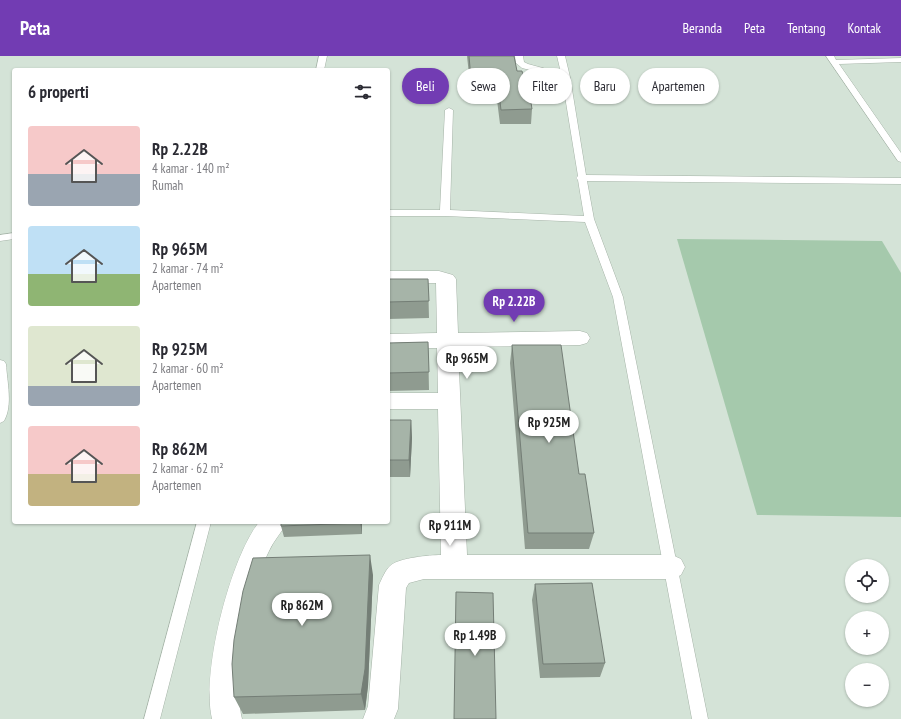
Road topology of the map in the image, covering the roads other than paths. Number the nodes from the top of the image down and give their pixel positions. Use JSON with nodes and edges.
{"nodes":[{"id":1,"x":323,"y":56,"type":"edge"},
{"id":2,"x":519,"y":56,"type":"edge"},
{"id":3,"x":561,"y":56,"type":"edge"},
{"id":4,"x":833,"y":59,"type":"edge"},
{"id":5,"x":901,"y":60,"type":"edge"},
{"id":6,"x":320,"y":68,"type":"edge"},
{"id":7,"x":532,"y":68,"type":"edge"},
{"id":8,"x":564,"y":68,"type":"edge"},
{"id":9,"x":570,"y":104,"type":"edge"},
{"id":10,"x":449,"y":110,"type":"dead end"},
{"id":11,"x":901,"y":159,"type":"edge"},
{"id":12,"x":581,"y":178,"type":"junction"},
{"id":13,"x":901,"y":181,"type":"edge"},
{"id":14,"x":390,"y":213,"type":"edge"},
{"id":15,"x":445,"y":213,"type":"junction"},
{"id":16,"x":589,"y":219,"type":"junction"},
{"id":17,"x":12,"y":236,"type":"edge"},
{"id":18,"x":0,"y":238,"type":"edge"},
{"id":19,"x":390,"y":277,"type":"edge"},
{"id":20,"x":580,"y":338,"type":"dead end"},
{"id":21,"x":390,"y":341,"type":"edge"},
{"id":22,"x":449,"y":341,"type":"junction"},
{"id":23,"x":0,"y":364,"type":"edge"},
{"id":24,"x":390,"y":401,"type":"edge"},
{"id":25,"x":450,"y":401,"type":"junction"},
{"id":26,"x":0,"y":418,"type":"edge"},
{"id":27,"x":203,"y":524,"type":"edge"},
{"id":28,"x":273,"y":524,"type":"edge"},
{"id":29,"x":454,"y":567,"type":"junction"},
{"id":30,"x":672,"y":567,"type":"junction"},
{"id":31,"x":152,"y":719,"type":"edge"},
{"id":32,"x":227,"y":719,"type":"edge"},
{"id":33,"x":378,"y":719,"type":"edge"},
{"id":34,"x":700,"y":719,"type":"edge"}],
"edges":[{"from":1,"to":6,"type":"lane"},
{"from":2,"to":7,"type":"lane"},
{"from":3,"to":8,"type":"lane"},
{"from":4,"to":5,"type":"lane"},
{"from":4,"to":11,"type":"lane"},
{"from":9,"to":12,"type":"lane"},
{"from":10,"to":15,"type":"lane"},
{"from":12,"to":13,"type":"lane"},
{"from":12,"to":16,"type":"lane"},
{"from":14,"to":15,"type":"lane"},
{"from":15,"to":16,"type":"lane"},
{"from":16,"to":30,"type":"lane"},
{"from":17,"to":18,"type":"lane"},
{"from":19,"to":22,"type":"street"},
{"from":20,"to":22,"type":"street"},
{"from":21,"to":22,"type":"street"},
{"from":22,"to":25,"type":"street"},
{"from":23,"to":26,"type":"lane"},
{"from":24,"to":25,"type":"street"},
{"from":25,"to":29,"type":"street"},
{"from":27,"to":31,"type":"lane"},
{"from":28,"to":32,"type":"street"},
{"from":29,"to":30,"type":"street"},
{"from":29,"to":33,"type":"street"},
{"from":30,"to":34,"type":"lane"}]}
